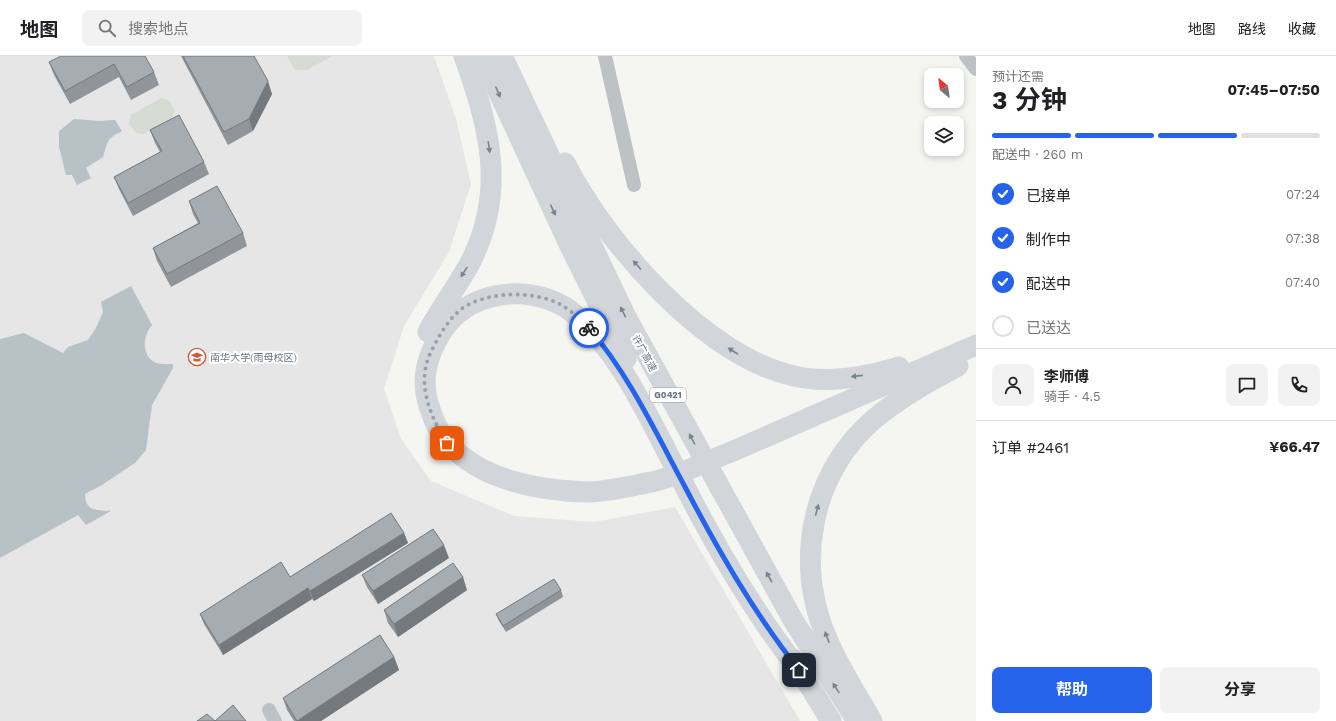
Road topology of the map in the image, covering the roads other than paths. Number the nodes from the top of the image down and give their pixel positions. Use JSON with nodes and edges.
{"nodes":[{"id":1,"x":464,"y":56,"type":"edge"},
{"id":2,"x":482,"y":56,"type":"edge"},
{"id":3,"x":502,"y":56,"type":"edge"},
{"id":4,"x":512,"y":56,"type":"edge"},
{"id":5,"x":605,"y":56,"type":"edge"},
{"id":6,"x":966,"y":56,"type":"edge"},
{"id":7,"x":976,"y":69,"type":"edge"},
{"id":8,"x":634,"y":185,"type":"dead end"},
{"id":9,"x":976,"y":345,"type":"edge"},
{"id":10,"x":969,"y":361,"type":"edge"},
{"id":11,"x":733,"y":456,"type":"junction"},
{"id":12,"x":661,"y":484,"type":"junction"},
{"id":13,"x":799,"y":670,"type":"junction"},
{"id":14,"x":831,"y":721,"type":"edge"},
{"id":15,"x":857,"y":721,"type":"edge"},
{"id":16,"x":872,"y":721,"type":"edge"}],
"edges":[{"from":1,"to":12,"type":"highway","one_way":true},
{"from":2,"to":13,"type":"highway","name":"许广高速","number":"G0421","one_way":true},
{"from":15,"to":3,"type":"highway","name":"许广高速","number":"G0421","one_way":true},
{"from":9,"to":4,"type":"highway","one_way":true},
{"from":5,"to":8,"type":"street"},
{"from":6,"to":7,"type":"street"},
{"from":9,"to":11,"type":"highway"},
{"from":10,"to":11,"type":"highway"},
{"from":16,"to":10,"type":"highway","one_way":true},
{"from":11,"to":12,"type":"highway"},
{"from":12,"to":13,"type":"highway"},
{"from":13,"to":14,"type":"highway","name":"许广高速","number":"G0421"}]}
